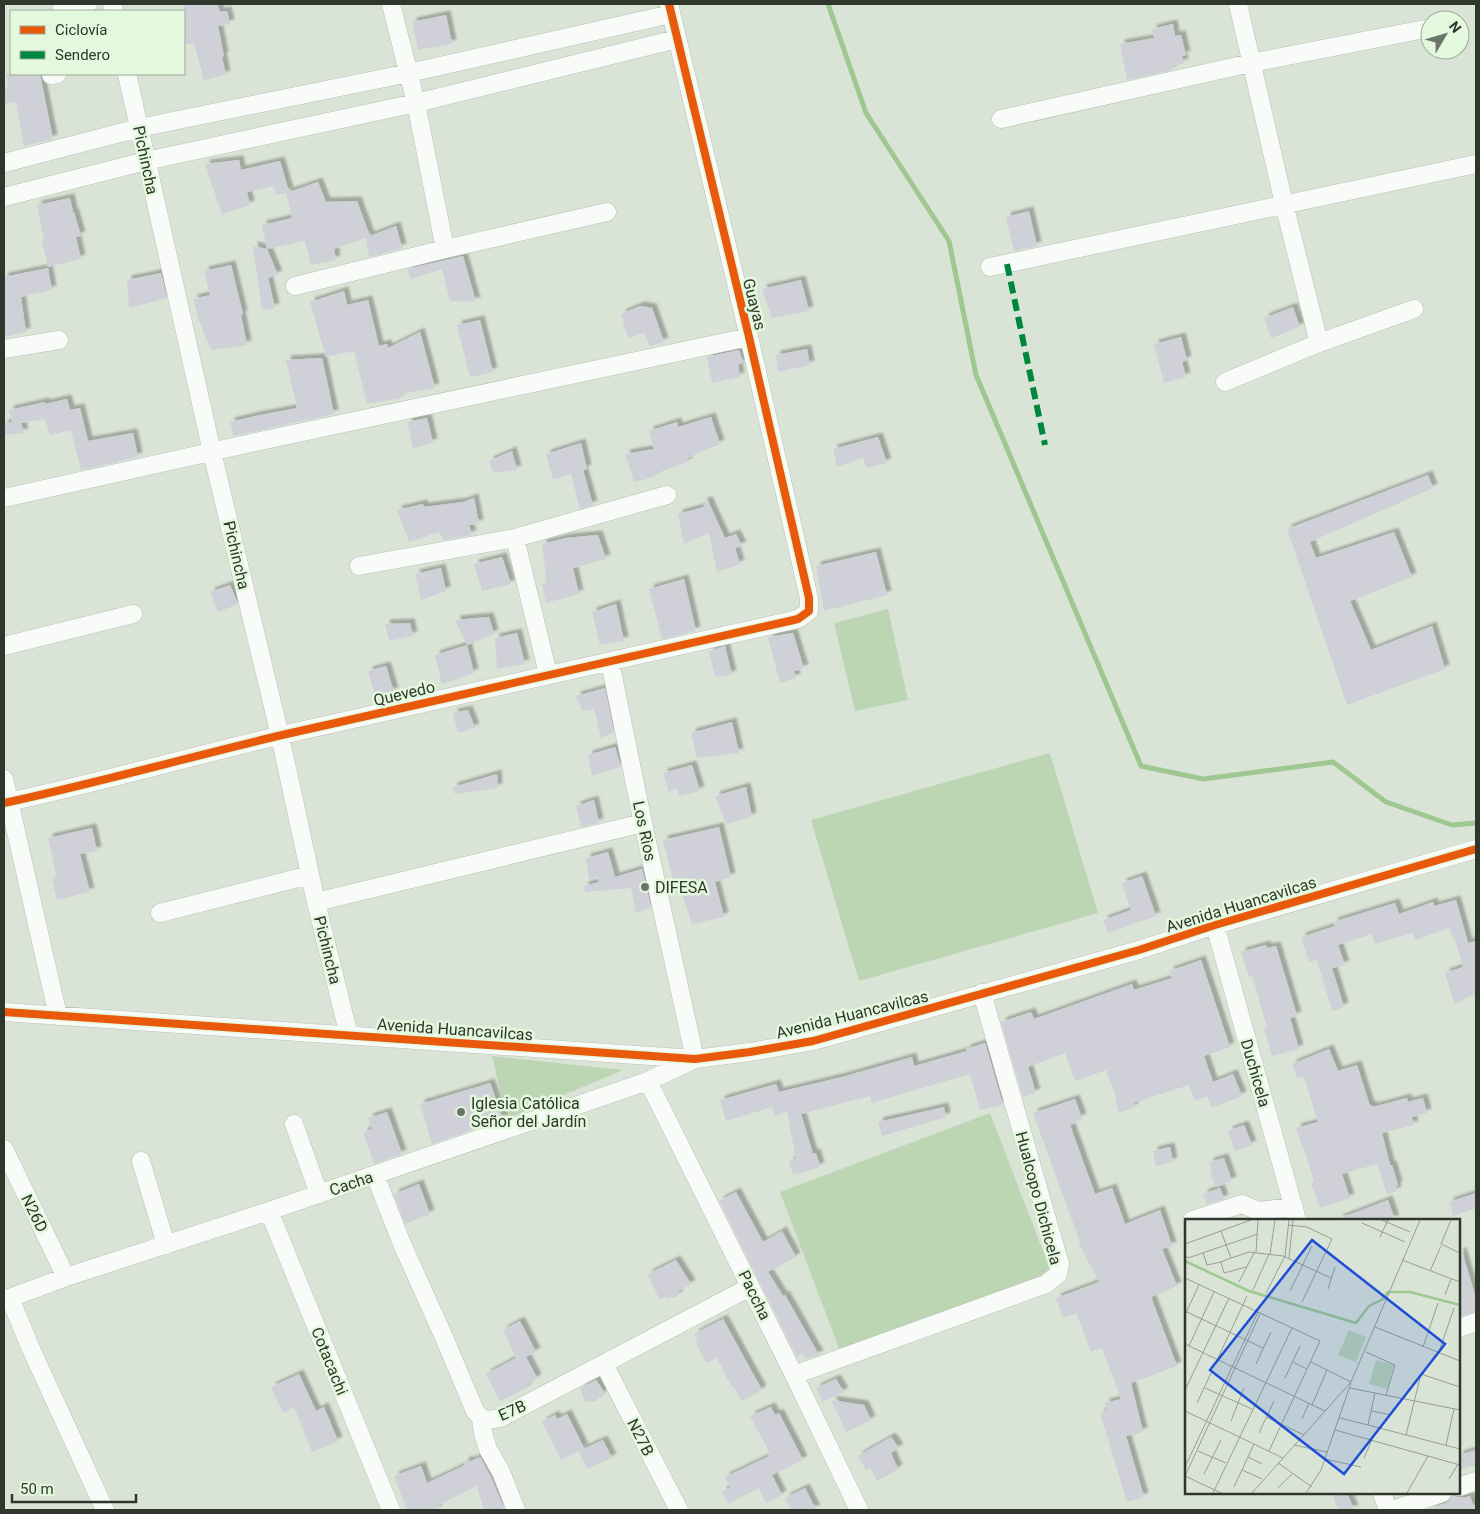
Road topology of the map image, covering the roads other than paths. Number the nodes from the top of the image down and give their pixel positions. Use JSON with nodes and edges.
{"nodes":[{"id":1,"x":88,"y":4,"type":"edge"},
{"id":2,"x":391,"y":4,"type":"edge"},
{"id":3,"x":1238,"y":4,"type":"edge"},
{"id":4,"x":670,"y":9,"type":"edge"},
{"id":5,"x":65,"y":10,"type":"edge"},
{"id":6,"x":1420,"y":30,"type":"edge"},
{"id":7,"x":677,"y":39,"type":"junction"},
{"id":8,"x":1251,"y":63,"type":"junction"},
{"id":9,"x":409,"y":73,"type":"junction"},
{"id":10,"x":127,"y":75,"type":"edge"},
{"id":11,"x":416,"y":103,"type":"junction"},
{"id":12,"x":1001,"y":119,"type":"dead end"},
{"id":13,"x":139,"y":128,"type":"junction"},
{"id":14,"x":146,"y":161,"type":"junction"},
{"id":15,"x":4,"y":163,"type":"edge"},
{"id":16,"x":1476,"y":164,"type":"edge"},
{"id":17,"x":4,"y":197,"type":"edge"},
{"id":18,"x":1284,"y":204,"type":"junction"},
{"id":19,"x":607,"y":212,"type":"dead end"},
{"id":20,"x":445,"y":249,"type":"junction"},
{"id":21,"x":990,"y":267,"type":"dead end"},
{"id":22,"x":295,"y":286,"type":"dead end"},
{"id":23,"x":1414,"y":309,"type":"dead end"},
{"id":24,"x":749,"y":337,"type":"junction"},
{"id":25,"x":59,"y":340,"type":"dead end"},
{"id":26,"x":1319,"y":343,"type":"junction"},
{"id":27,"x":4,"y":349,"type":"edge"},
{"id":28,"x":1225,"y":382,"type":"dead end"},
{"id":29,"x":212,"y":452,"type":"junction"},
{"id":30,"x":667,"y":495,"type":"dead end"},
{"id":31,"x":4,"y":498,"type":"edge"},
{"id":32,"x":515,"y":538,"type":"junction"},
{"id":33,"x":359,"y":566,"type":"dead end"},
{"id":34,"x":809,"y":612,"type":"joint"},
{"id":35,"x":133,"y":614,"type":"dead end"},
{"id":36,"x":4,"y":646,"type":"edge"},
{"id":37,"x":610,"y":662,"type":"junction"},
{"id":38,"x":548,"y":674,"type":"junction"},
{"id":39,"x":280,"y":736,"type":"junction"},
{"id":40,"x":4,"y":778,"type":"edge"},
{"id":41,"x":6,"y":803,"type":"edge"},
{"id":42,"x":643,"y":823,"type":"junction"},
{"id":43,"x":1476,"y":849,"type":"edge"},
{"id":44,"x":310,"y":875,"type":"junction"},
{"id":45,"x":316,"y":902,"type":"junction"},
{"id":46,"x":160,"y":912,"type":"dead end"},
{"id":47,"x":1215,"y":925,"type":"junction"},
{"id":48,"x":982,"y":993,"type":"junction"},
{"id":49,"x":4,"y":1012,"type":"edge"},
{"id":50,"x":58,"y":1016,"type":"junction"},
{"id":51,"x":349,"y":1036,"type":"junction"},
{"id":52,"x":695,"y":1059,"type":"junction"},
{"id":53,"x":648,"y":1082,"type":"junction"},
{"id":54,"x":294,"y":1124,"type":"dead end"},
{"id":55,"x":4,"y":1150,"type":"edge"},
{"id":56,"x":141,"y":1161,"type":"dead end"},
{"id":57,"x":375,"y":1175,"type":"junction"},
{"id":58,"x":319,"y":1194,"type":"junction"},
{"id":59,"x":269,"y":1211,"type":"junction"},
{"id":60,"x":1295,"y":1214,"type":"edge"},
{"id":61,"x":1255,"y":1216,"type":"edge"},
{"id":62,"x":1195,"y":1219,"type":"edge"},
{"id":63,"x":166,"y":1245,"type":"junction"},
{"id":64,"x":66,"y":1277,"type":"junction"},
{"id":65,"x":750,"y":1287,"type":"junction"},
{"id":66,"x":7,"y":1299,"type":"edge"},
{"id":67,"x":1476,"y":1322,"type":"edge"},
{"id":68,"x":1460,"y":1328,"type":"edge"},
{"id":69,"x":604,"y":1364,"type":"junction"},
{"id":70,"x":794,"y":1374,"type":"junction"},
{"id":71,"x":481,"y":1418,"type":"junction"},
{"id":72,"x":1476,"y":1481,"type":"edge"},
{"id":73,"x":1460,"y":1487,"type":"edge"},
{"id":74,"x":1382,"y":1494,"type":"edge"},
{"id":75,"x":1439,"y":1494,"type":"edge"},
{"id":76,"x":104,"y":1510,"type":"edge"},
{"id":77,"x":390,"y":1510,"type":"edge"},
{"id":78,"x":516,"y":1510,"type":"edge"},
{"id":79,"x":679,"y":1510,"type":"edge"},
{"id":80,"x":859,"y":1510,"type":"edge"},
{"id":81,"x":1388,"y":1510,"type":"edge"},
{"id":82,"x":1392,"y":1510,"type":"edge"}],
"edges":[{"from":1,"to":5,"type":"street"},
{"from":2,"to":9,"type":"street"},
{"from":3,"to":8,"type":"street"},
{"from":4,"to":7,"type":"street","name":"Guayas"},
{"from":4,"to":9,"type":"street"},
{"from":6,"to":8,"type":"street"},
{"from":7,"to":11,"type":"street"},
{"from":7,"to":24,"type":"street","name":"Guayas"},
{"from":8,"to":12,"type":"street"},
{"from":8,"to":18,"type":"street"},
{"from":9,"to":11,"type":"street"},
{"from":9,"to":13,"type":"street"},
{"from":10,"to":13,"type":"street","name":"Pichincha"},
{"from":11,"to":14,"type":"street"},
{"from":11,"to":20,"type":"street"},
{"from":13,"to":14,"type":"street","name":"Pichincha"},
{"from":13,"to":15,"type":"street"},
{"from":14,"to":17,"type":"street"},
{"from":14,"to":29,"type":"street","name":"Pichincha"},
{"from":16,"to":18,"type":"street"},
{"from":18,"to":21,"type":"street"},
{"from":18,"to":26,"type":"street"},
{"from":19,"to":20,"type":"street"},
{"from":20,"to":22,"type":"street"},
{"from":23,"to":26,"type":"street"},
{"from":24,"to":29,"type":"street"},
{"from":24,"to":34,"type":"street","name":"Guayas"},
{"from":25,"to":27,"type":"street"},
{"from":26,"to":28,"type":"street"},
{"from":29,"to":31,"type":"street"},
{"from":29,"to":39,"type":"street","name":"Pichincha"},
{"from":30,"to":32,"type":"street"},
{"from":32,"to":33,"type":"street"},
{"from":32,"to":38,"type":"street"},
{"from":34,"to":37,"type":"street","name":"Quevedo"},
{"from":35,"to":36,"type":"street"},
{"from":37,"to":38,"type":"street","name":"Quevedo"},
{"from":37,"to":42,"type":"street","name":"Los Rìos"},
{"from":38,"to":39,"type":"street","name":"Quevedo"},
{"from":39,"to":41,"type":"street","name":"Quevedo"},
{"from":39,"to":44,"type":"street","name":"Pichincha"},
{"from":40,"to":41,"type":"street"},
{"from":41,"to":50,"type":"street"},
{"from":42,"to":45,"type":"street"},
{"from":42,"to":52,"type":"street","name":"Los Rìos"},
{"from":43,"to":47,"type":"street","name":"Avenida Huancavilcas"},
{"from":44,"to":45,"type":"street","name":"Pichincha"},
{"from":44,"to":46,"type":"street"},
{"from":45,"to":51,"type":"street","name":"Pichincha"},
{"from":47,"to":48,"type":"street","name":"Avenida Huancavilcas"},
{"from":47,"to":60,"type":"street","name":"Duchicela"},
{"from":48,"to":52,"type":"street","name":"Avenida Huancavilcas"},
{"from":48,"to":70,"type":"street","name":"Hualcopo Dichicela"},
{"from":49,"to":50,"type":"street","name":"Avenida Huancavilcas"},
{"from":50,"to":51,"type":"street","name":"Avenida Huancavilcas"},
{"from":51,"to":52,"type":"street","name":"Avenida Huancavilcas"},
{"from":52,"to":53,"type":"street","name":"Cacha"},
{"from":53,"to":57,"type":"street","name":"Cacha"},
{"from":53,"to":65,"type":"street","name":"Paccha"},
{"from":54,"to":58,"type":"street"},
{"from":55,"to":64,"type":"street","name":"N26D"},
{"from":56,"to":63,"type":"street"},
{"from":57,"to":58,"type":"street","name":"Cacha"},
{"from":57,"to":71,"type":"street","name":"E7B"},
{"from":58,"to":59,"type":"street","name":"Cacha"},
{"from":59,"to":63,"type":"street","name":"Cacha"},
{"from":59,"to":77,"type":"street","name":"Cotacachi"},
{"from":60,"to":61,"type":"street"},
{"from":61,"to":62,"type":"street"},
{"from":63,"to":64,"type":"street","name":"Cacha"},
{"from":64,"to":66,"type":"street","name":"Cacha"},
{"from":65,"to":69,"type":"street","name":"E7B"},
{"from":65,"to":70,"type":"street","name":"Paccha"},
{"from":66,"to":76,"type":"street"},
{"from":67,"to":68,"type":"street"},
{"from":69,"to":71,"type":"street","name":"E7B"},
{"from":69,"to":79,"type":"street","name":"N27B"},
{"from":70,"to":80,"type":"street","name":"Paccha"},
{"from":71,"to":78,"type":"street"},
{"from":72,"to":73,"type":"street"},
{"from":74,"to":81,"type":"street"},
{"from":75,"to":82,"type":"street"}]}
